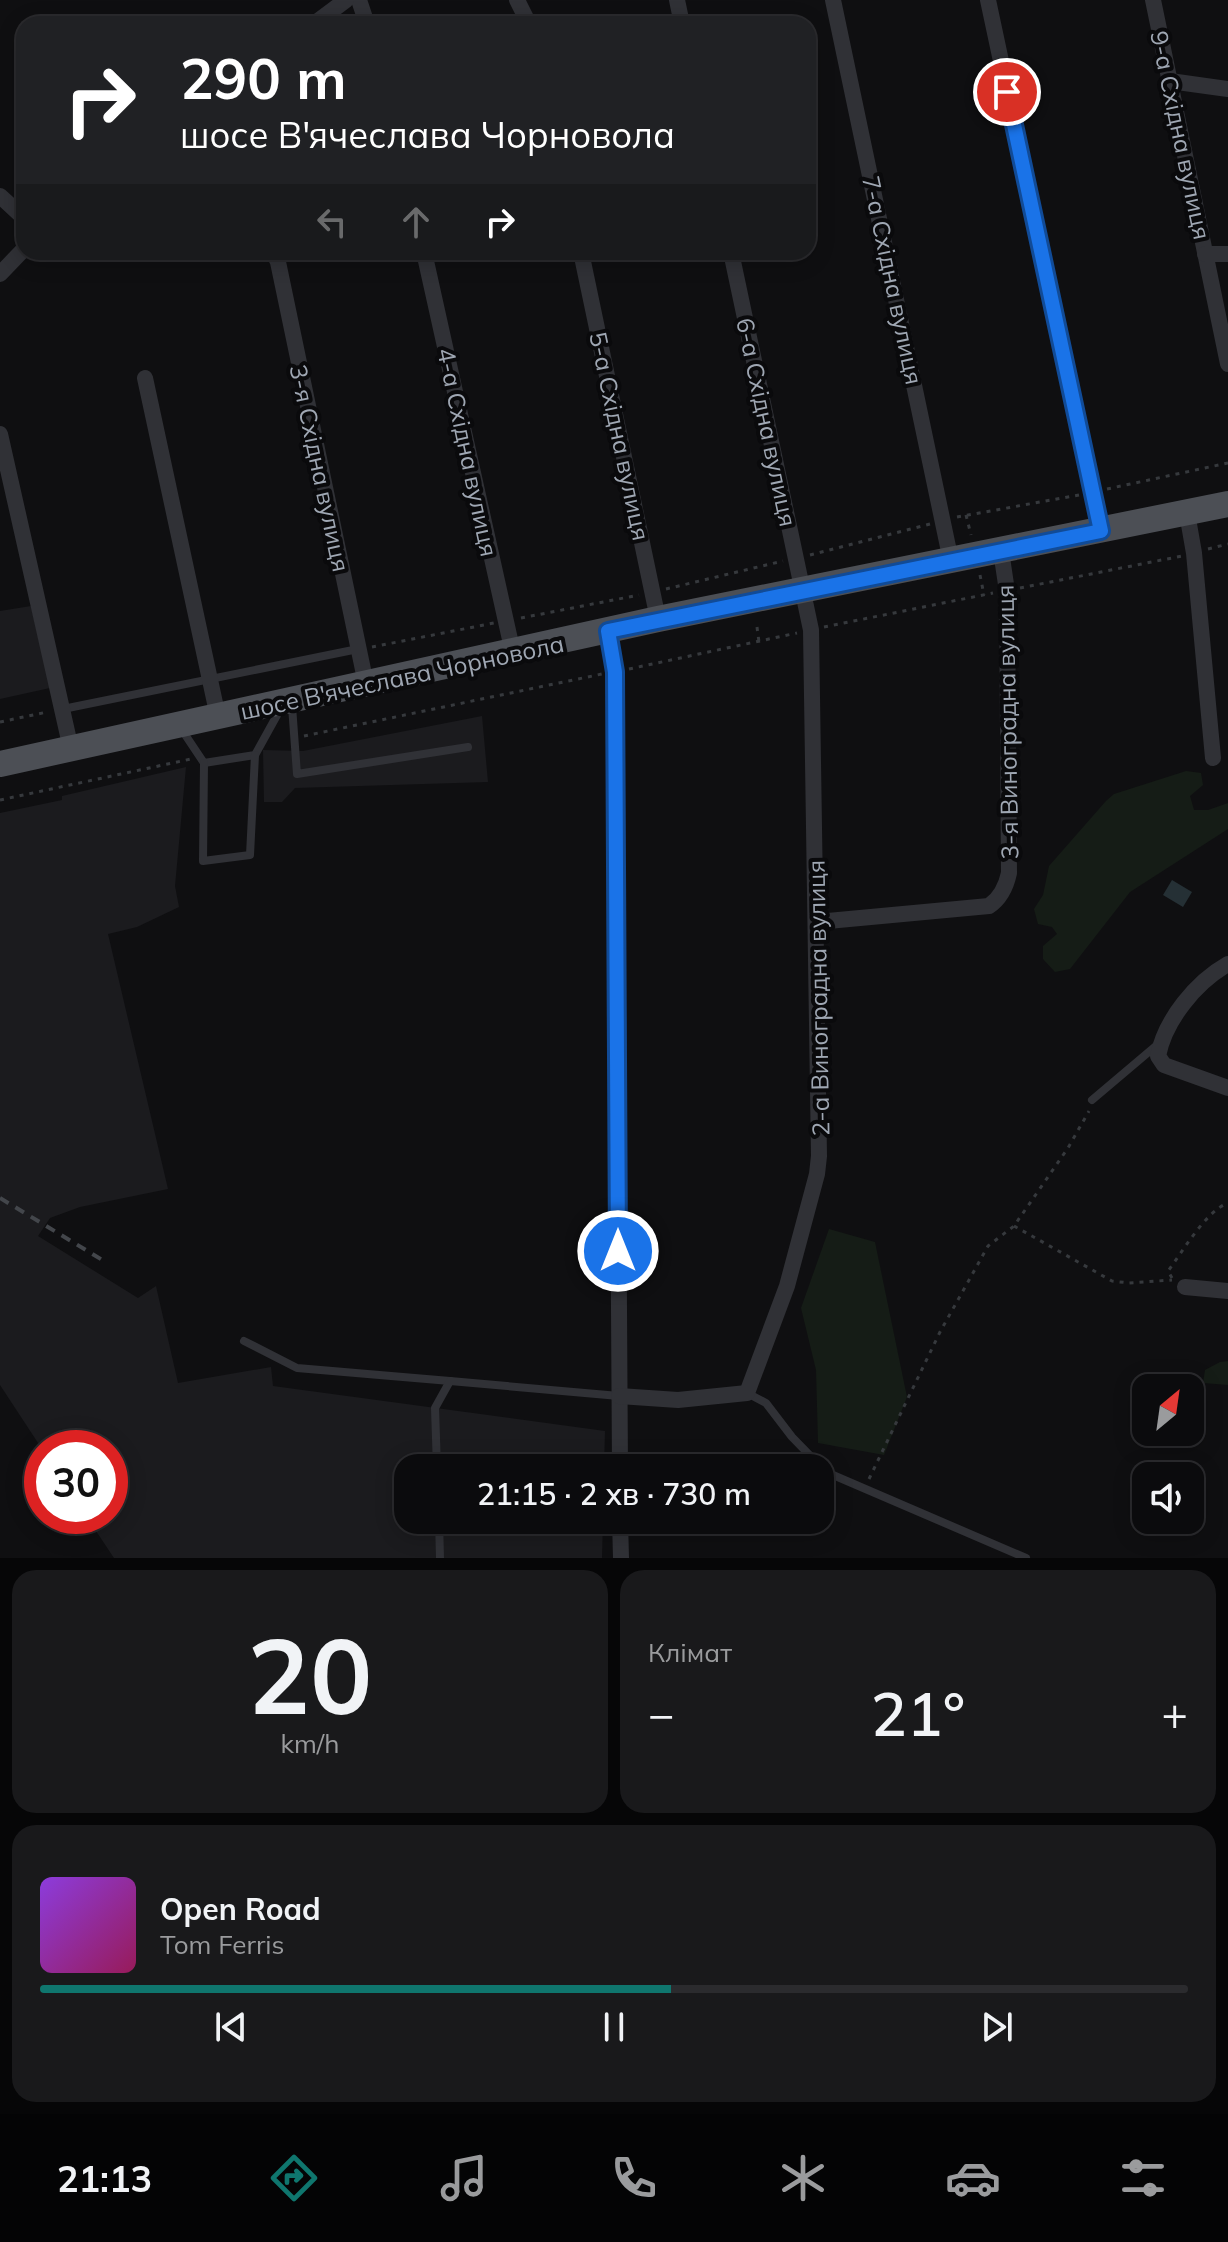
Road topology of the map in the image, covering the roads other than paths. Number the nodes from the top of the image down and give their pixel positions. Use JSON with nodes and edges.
{"nodes":[{"id":1,"x":346,"y":0,"type":"edge"},
{"id":2,"x":833,"y":0,"type":"edge"},
{"id":3,"x":988,"y":0,"type":"edge"},
{"id":4,"x":1153,"y":0,"type":"edge"},
{"id":5,"x":325,"y":16,"type":"edge"},
{"id":6,"x":1170,"y":81,"type":"junction"},
{"id":7,"x":1228,"y":89,"type":"edge"},
{"id":8,"x":0,"y":196,"type":"edge"},
{"id":9,"x":16,"y":211,"type":"edge"},
{"id":10,"x":1205,"y":254,"type":"junction"},
{"id":11,"x":1228,"y":254,"type":"edge"},
{"id":12,"x":16,"y":257,"type":"edge"},
{"id":13,"x":277,"y":260,"type":"edge"},
{"id":14,"x":426,"y":260,"type":"edge"},
{"id":15,"x":583,"y":260,"type":"edge"},
{"id":16,"x":733,"y":260,"type":"edge"},
{"id":17,"x":0,"y":274,"type":"edge"},
{"id":18,"x":1228,"y":364,"type":"edge"},
{"id":19,"x":145,"y":378,"type":"dead end"},
{"id":20,"x":0,"y":434,"type":"edge"},
{"id":21,"x":1228,"y":504,"type":"edge"},
{"id":22,"x":1187,"y":513,"type":"junction"},
{"id":23,"x":1101,"y":531,"type":"junction"},
{"id":24,"x":1001,"y":551,"type":"junction"},
{"id":25,"x":951,"y":561,"type":"junction"},
{"id":26,"x":804,"y":592,"type":"junction"},
{"id":27,"x":658,"y":619,"type":"junction"},
{"id":28,"x":608,"y":631,"type":"junction"},
{"id":29,"x":358,"y":649,"type":"junction"},
{"id":30,"x":513,"y":653,"type":"junction"},
{"id":31,"x":210,"y":679,"type":"junction"},
{"id":32,"x":366,"y":684,"type":"junction"},
{"id":33,"x":288,"y":702,"type":"junction"},
{"id":34,"x":63,"y":709,"type":"junction"},
{"id":35,"x":218,"y":717,"type":"junction"},
{"id":36,"x":179,"y":726,"type":"junction"},
{"id":37,"x":468,"y":747,"type":"dead end"},
{"id":38,"x":71,"y":749,"type":"junction"},
{"id":39,"x":255,"y":755,"type":"junction"},
{"id":40,"x":1213,"y":758,"type":"dead end"},
{"id":41,"x":202,"y":761,"type":"junction"},
{"id":42,"x":0,"y":764,"type":"edge"},
{"id":43,"x":817,"y":922,"type":"junction"},
{"id":44,"x":1228,"y":964,"type":"edge"},
{"id":45,"x":1160,"y":1042,"type":"junction"},
{"id":46,"x":1228,"y":1088,"type":"edge"},
{"id":47,"x":1094,"y":1098,"type":"road end"},
{"id":48,"x":1179,"y":1283,"type":"road end"},
{"id":49,"x":1228,"y":1291,"type":"edge"},
{"id":50,"x":244,"y":1341,"type":"dead end"},
{"id":51,"x":450,"y":1381,"type":"junction"},
{"id":52,"x":747,"y":1393,"type":"junction"},
{"id":53,"x":619,"y":1396,"type":"junction"},
{"id":54,"x":437,"y":1454,"type":"edge"},
{"id":55,"x":620,"y":1454,"type":"edge"},
{"id":56,"x":439,"y":1534,"type":"edge"},
{"id":57,"x":620,"y":1534,"type":"edge"},
{"id":58,"x":440,"y":1558,"type":"edge"},
{"id":59,"x":621,"y":1558,"type":"edge"},
{"id":60,"x":1026,"y":1558,"type":"edge"}],
"edges":[{"from":1,"to":5,"type":"street"},
{"from":2,"to":25,"type":"street","name":"7-а Східна вулиця"},
{"from":3,"to":23,"type":"street"},
{"from":4,"to":6,"type":"street","name":"9-а Східна вулиця"},
{"from":6,"to":7,"type":"street"},
{"from":6,"to":10,"type":"street","name":"9-а Східна вулиця"},
{"from":8,"to":9,"type":"street"},
{"from":10,"to":11,"type":"street"},
{"from":10,"to":18,"type":"street","name":"9-а Східна вулиця"},
{"from":12,"to":17,"type":"street"},
{"from":13,"to":29,"type":"street","name":"3-я Східна вулиця"},
{"from":14,"to":30,"type":"street","name":"4-а Східна вулиця"},
{"from":15,"to":27,"type":"street","name":"5-а Східна вулиця"},
{"from":16,"to":26,"type":"street","name":"6-а Східна вулиця"},
{"from":19,"to":31,"type":"street"},
{"from":20,"to":34,"type":"street"},
{"from":21,"to":22,"type":"main road","name":"шосе В'ячеслава Чорновола"},
{"from":22,"to":23,"type":"main road","name":"шосе В'ячеслава Чорновола"},
{"from":22,"to":40,"type":"street"},
{"from":23,"to":24,"type":"main road","name":"шосе В'ячеслава Чорновола"},
{"from":24,"to":25,"type":"main road","name":"шосе В'ячеслава Чорновола"},
{"from":24,"to":43,"type":"street","name":"3-я Виноградна вулиця"},
{"from":25,"to":26,"type":"main road","name":"шосе В'ячеслава Чорновола"},
{"from":26,"to":27,"type":"main road","name":"шосе В'ячеслава Чорновола"},
{"from":26,"to":43,"type":"street","name":"2-а Виноградна вулиця"},
{"from":27,"to":28,"type":"main road","name":"шосе В'ячеслава Чорновола"},
{"from":28,"to":30,"type":"main road","name":"шосе В'ячеслава Чорновола"},
{"from":28,"to":53,"type":"street"},
{"from":29,"to":31,"type":"lane"},
{"from":29,"to":32,"type":"street","name":"3-я Східна вулиця"},
{"from":30,"to":32,"type":"main road","name":"шосе В'ячеслава Чорновола"},
{"from":31,"to":34,"type":"lane"},
{"from":31,"to":35,"type":"street"},
{"from":32,"to":33,"type":"main road","name":"шосе В'ячеслава Чорновола"},
{"from":33,"to":35,"type":"main road","name":"шосе В'ячеслава Чорновола"},
{"from":33,"to":37,"type":"lane"},
{"from":33,"to":39,"type":"lane"},
{"from":34,"to":38,"type":"street"},
{"from":35,"to":36,"type":"main road","name":"шосе В'ячеслава Чорновола"},
{"from":36,"to":38,"type":"main road","name":"шосе В'ячеслава Чорновола"},
{"from":36,"to":41,"type":"lane"},
{"from":38,"to":42,"type":"main road","name":"шосе В'ячеслава Чорновола"},
{"from":39,"to":41,"type":"lane"},
{"from":39,"to":41,"type":"lane"},
{"from":43,"to":52,"type":"street","name":"2-а Виноградна вулиця"},
{"from":44,"to":45,"type":"street"},
{"from":45,"to":46,"type":"street"},
{"from":45,"to":47,"type":"lane"},
{"from":48,"to":49,"type":"street"},
{"from":50,"to":51,"type":"lane"},
{"from":51,"to":53,"type":"lane"},
{"from":51,"to":54,"type":"lane"},
{"from":52,"to":53,"type":"street"},
{"from":52,"to":60,"type":"lane"},
{"from":53,"to":55,"type":"street"},
{"from":56,"to":58,"type":"lane"},
{"from":57,"to":59,"type":"street"}]}
